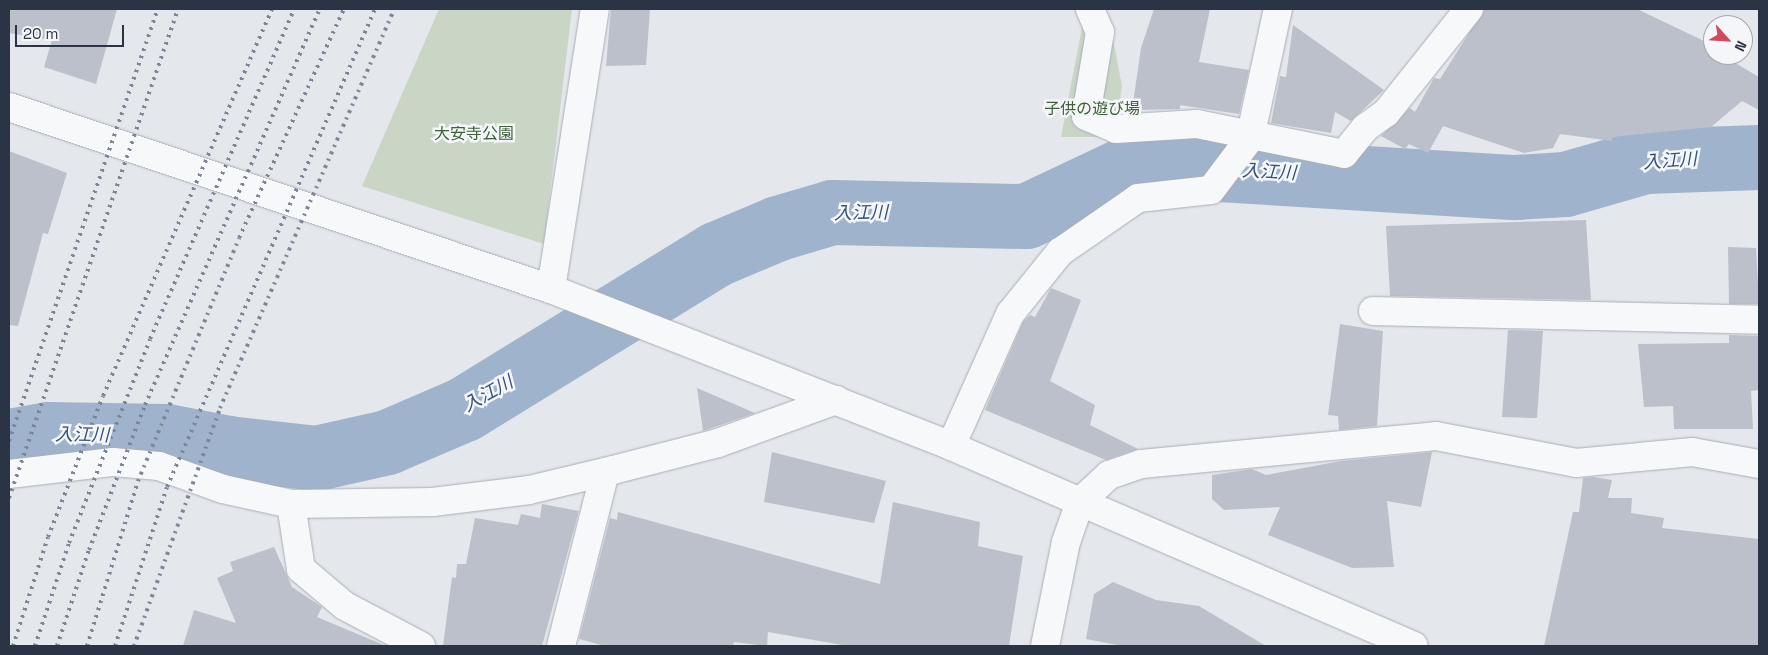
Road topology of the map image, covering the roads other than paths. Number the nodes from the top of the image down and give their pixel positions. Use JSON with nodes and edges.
{"nodes":[{"id":1,"x":595,"y":9,"type":"edge"},
{"id":2,"x":1090,"y":9,"type":"edge"},
{"id":3,"x":1278,"y":9,"type":"edge"},
{"id":4,"x":1470,"y":9,"type":"edge"},
{"id":5,"x":9,"y":107,"type":"edge"},
{"id":6,"x":1250,"y":138,"type":"junction"},
{"id":7,"x":550,"y":290,"type":"junction"},
{"id":8,"x":1373,"y":311,"type":"dead end"},
{"id":9,"x":1759,"y":320,"type":"edge"},
{"id":10,"x":836,"y":400,"type":"junction"},
{"id":11,"x":951,"y":446,"type":"junction"},
{"id":12,"x":1759,"y":464,"type":"edge"},
{"id":13,"x":605,"y":472,"type":"junction"},
{"id":14,"x":9,"y":474,"type":"edge"},
{"id":15,"x":1080,"y":502,"type":"junction"},
{"id":16,"x":291,"y":504,"type":"junction"},
{"id":17,"x":422,"y":646,"type":"edge"},
{"id":18,"x":561,"y":646,"type":"edge"},
{"id":19,"x":1045,"y":646,"type":"edge"},
{"id":20,"x":1414,"y":646,"type":"edge"}],
"edges":[{"from":1,"to":7,"type":"street"},
{"from":2,"to":6,"type":"street"},
{"from":3,"to":6,"type":"street"},
{"from":4,"to":6,"type":"street"},
{"from":5,"to":7,"type":"street"},
{"from":6,"to":11,"type":"street"},
{"from":7,"to":10,"type":"street"},
{"from":8,"to":9,"type":"street"},
{"from":10,"to":11,"type":"street"},
{"from":10,"to":13,"type":"street"},
{"from":11,"to":15,"type":"street"},
{"from":12,"to":15,"type":"street"},
{"from":13,"to":16,"type":"street"},
{"from":13,"to":18,"type":"street"},
{"from":14,"to":16,"type":"street"},
{"from":15,"to":19,"type":"street"},
{"from":15,"to":20,"type":"street"},
{"from":16,"to":17,"type":"street"}]}
